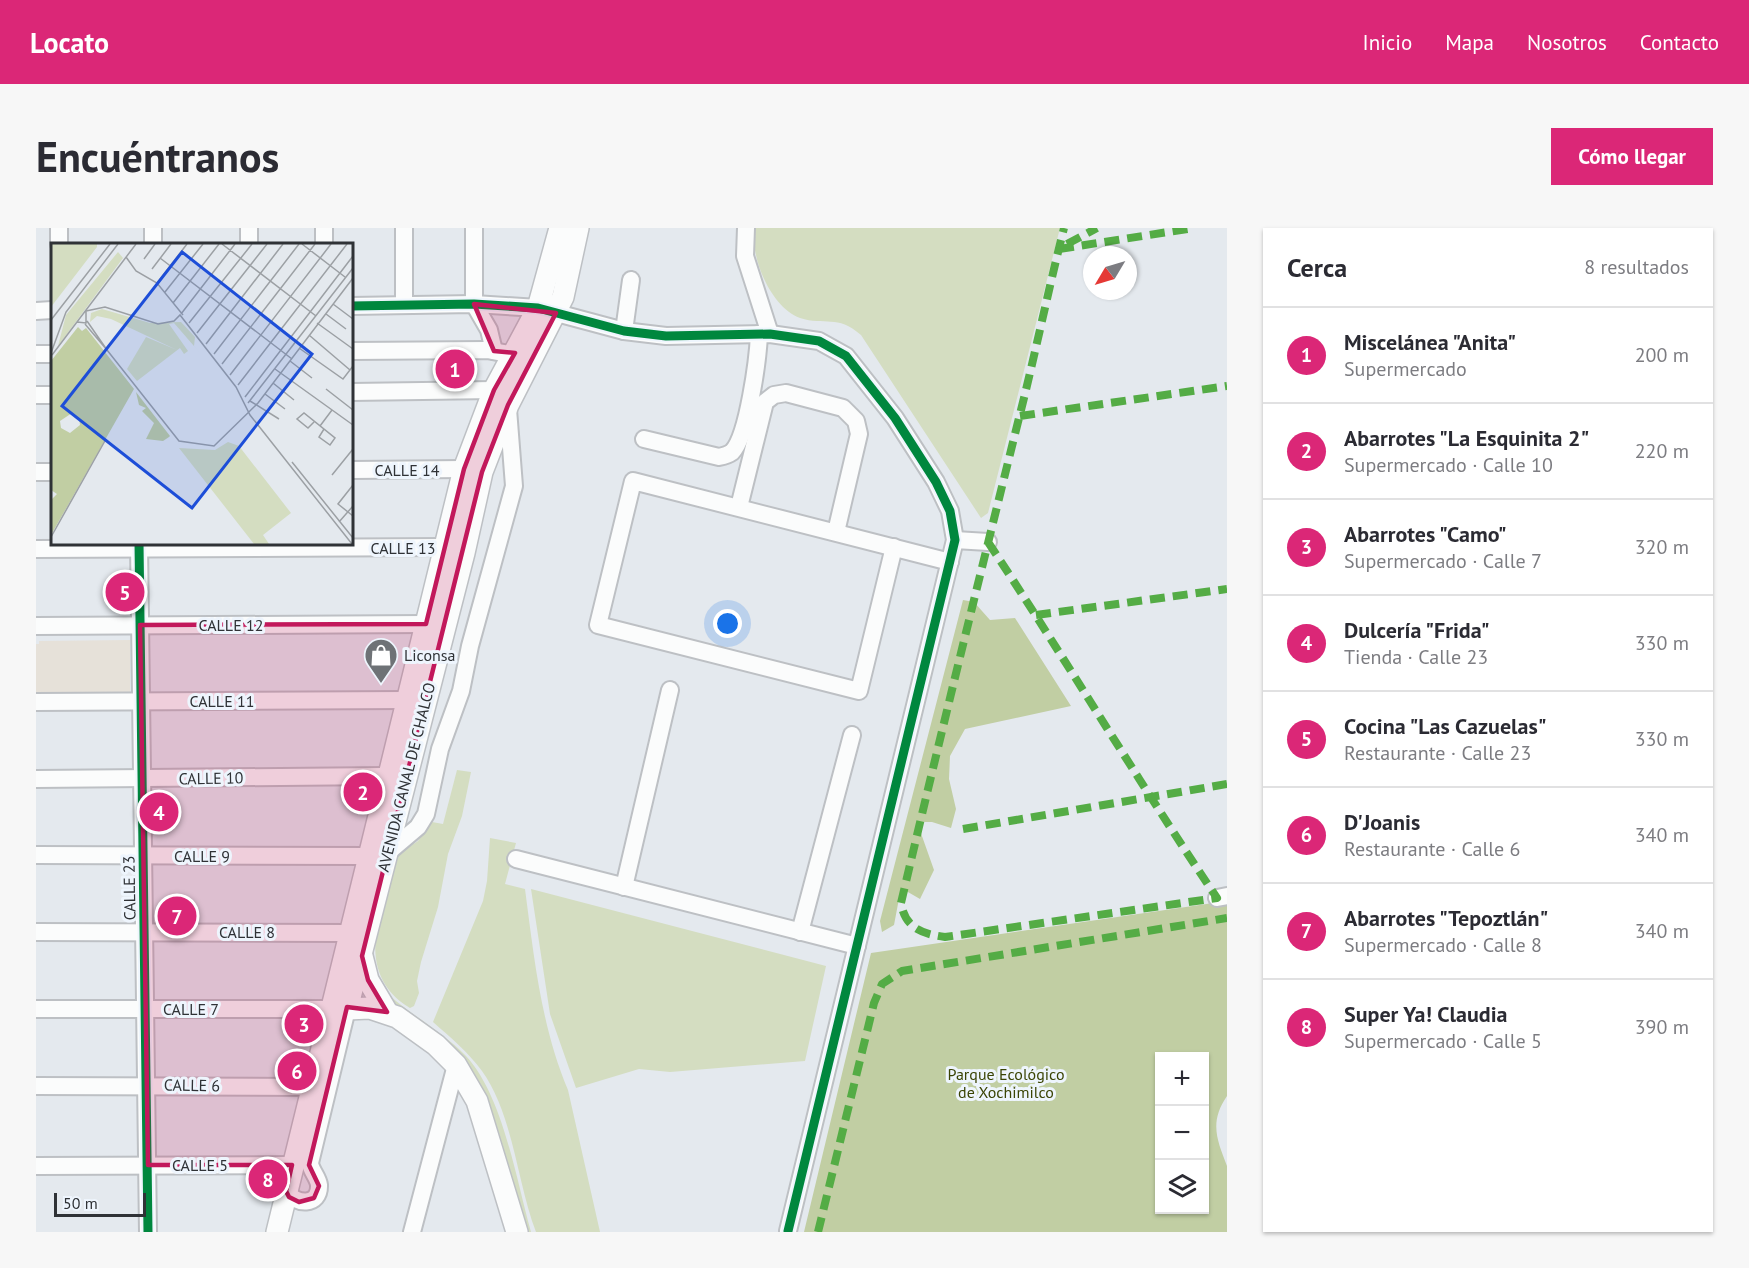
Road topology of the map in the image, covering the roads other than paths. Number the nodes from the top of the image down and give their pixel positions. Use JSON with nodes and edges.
{"nodes":[{"id":1,"x":58,"y":228,"type":"edge"},
{"id":2,"x":404,"y":228,"type":"edge"},
{"id":3,"x":474,"y":228,"type":"edge"},
{"id":4,"x":560,"y":228,"type":"edge"},
{"id":5,"x":578,"y":228,"type":"edge"},
{"id":6,"x":746,"y":228,"type":"edge"},
{"id":7,"x":59,"y":243,"type":"edge"},
{"id":8,"x":631,"y":280,"type":"dead end"},
{"id":9,"x":474,"y":304,"type":"junction"},
{"id":10,"x":404,"y":305,"type":"junction"},
{"id":11,"x":352,"y":306,"type":"edge"},
{"id":12,"x":51,"y":310,"type":"edge"},
{"id":13,"x":36,"y":311,"type":"edge"},
{"id":14,"x":547,"y":311,"type":"junction"},
{"id":15,"x":624,"y":331,"type":"junction"},
{"id":16,"x":764,"y":334,"type":"junction"},
{"id":17,"x":352,"y":351,"type":"edge"},
{"id":18,"x":504,"y":353,"type":"junction"},
{"id":19,"x":352,"y":392,"type":"edge"},
{"id":20,"x":501,"y":398,"type":"junction"},
{"id":21,"x":644,"y":439,"type":"dead end"},
{"id":22,"x":352,"y":470,"type":"edge"},
{"id":23,"x":464,"y":470,"type":"junction"},
{"id":24,"x":739,"y":507,"type":"junction"},
{"id":25,"x":836,"y":532,"type":"junction"},
{"id":26,"x":955,"y":540,"type":"junction"},
{"id":27,"x":988,"y":542,"type":"dead end"},
{"id":28,"x":139,"y":546,"type":"edge"},
{"id":29,"x":894,"y":546,"type":"junction"},
{"id":30,"x":446,"y":547,"type":"junction"},
{"id":31,"x":36,"y":549,"type":"edge"},
{"id":32,"x":950,"y":562,"type":"junction"},
{"id":33,"x":426,"y":624,"type":"junction"},
{"id":34,"x":140,"y":625,"type":"junction"},
{"id":35,"x":36,"y":626,"type":"edge"},
{"id":36,"x":670,"y":690,"type":"dead end"},
{"id":37,"x":407,"y":700,"type":"junction"},
{"id":38,"x":141,"y":701,"type":"junction"},
{"id":39,"x":36,"y":702,"type":"edge"},
{"id":40,"x":852,"y":735,"type":"dead end"},
{"id":41,"x":386,"y":776,"type":"junction"},
{"id":42,"x":142,"y":779,"type":"junction"},
{"id":43,"x":36,"y":780,"type":"edge"},
{"id":44,"x":36,"y":855,"type":"edge"},
{"id":45,"x":143,"y":855,"type":"junction"},
{"id":46,"x":376,"y":856,"type":"junction"},
{"id":47,"x":516,"y":859,"type":"dead end"},
{"id":48,"x":624,"y":887,"type":"junction"},
{"id":49,"x":36,"y":932,"type":"edge"},
{"id":50,"x":144,"y":932,"type":"junction"},
{"id":51,"x":800,"y":932,"type":"junction"},
{"id":52,"x":349,"y":933,"type":"junction"},
{"id":53,"x":857,"y":946,"type":"junction"},
{"id":54,"x":362,"y":956,"type":"junction"},
{"id":55,"x":145,"y":1008,"type":"junction"},
{"id":56,"x":36,"y":1009,"type":"edge"},
{"id":57,"x":339,"y":1009,"type":"junction"},
{"id":58,"x":392,"y":1015,"type":"junction"},
{"id":59,"x":456,"y":1065,"type":"junction"},
{"id":60,"x":146,"y":1084,"type":"junction"},
{"id":61,"x":36,"y":1086,"type":"edge"},
{"id":62,"x":313,"y":1087,"type":"junction"},
{"id":63,"x":446,"y":1102,"type":"junction"},
{"id":64,"x":482,"y":1114,"type":"junction"},
{"id":65,"x":148,"y":1165,"type":"junction"},
{"id":66,"x":292,"y":1165,"type":"junction"},
{"id":67,"x":36,"y":1166,"type":"edge"},
{"id":68,"x":286,"y":1191,"type":"junction"},
{"id":69,"x":148,"y":1232,"type":"edge"},
{"id":70,"x":277,"y":1232,"type":"edge"},
{"id":71,"x":412,"y":1232,"type":"edge"},
{"id":72,"x":517,"y":1232,"type":"edge"},
{"id":73,"x":788,"y":1232,"type":"edge"}],
"edges":[{"from":1,"to":7,"type":"street"},
{"from":2,"to":10,"type":"street"},
{"from":3,"to":9,"type":"street"},
{"from":4,"to":14,"type":"main road","name":"AVENIDA CANAL DE CHALCO"},
{"from":5,"to":14,"type":"main road","name":"AVENIDA CANAL DE CHALCO"},
{"from":6,"to":16,"type":"street"},
{"from":8,"to":15,"type":"street"},
{"from":9,"to":10,"type":"street"},
{"from":9,"to":14,"type":"street"},
{"from":9,"to":18,"type":"street"},
{"from":10,"to":11,"type":"street"},
{"from":12,"to":13,"type":"street"},
{"from":14,"to":15,"type":"street"},
{"from":14,"to":18,"type":"main road","name":"AVENIDA CANAL DE CHALCO"},
{"from":14,"to":20,"type":"main road","name":"AVENIDA CANAL DE CHALCO"},
{"from":15,"to":16,"type":"street"},
{"from":16,"to":21,"type":"street"},
{"from":16,"to":26,"type":"street"},
{"from":17,"to":18,"type":"street"},
{"from":18,"to":20,"type":"main road","name":"AVENIDA CANAL DE CHALCO"},
{"from":19,"to":20,"type":"street"},
{"from":20,"to":23,"type":"main road","name":"AVENIDA CANAL DE CHALCO"},
{"from":20,"to":46,"type":"main road","name":"AVENIDA CANAL DE CHALCO"},
{"from":20,"to":46,"type":"street"},
{"from":22,"to":23,"type":"street","name":"CALLE 14"},
{"from":23,"to":30,"type":"main road","name":"AVENIDA CANAL DE CHALCO"},
{"from":24,"to":25,"type":"street"},
{"from":24,"to":25,"type":"street"},
{"from":24,"to":29,"type":"street"},
{"from":25,"to":29,"type":"street"},
{"from":26,"to":27,"type":"street"},
{"from":26,"to":32,"type":"street"},
{"from":28,"to":30,"type":"street","name":"CALLE 13"},
{"from":28,"to":31,"type":"street","name":"CALLE 13"},
{"from":28,"to":34,"type":"street","name":"CALLE 23"},
{"from":29,"to":32,"type":"street"},
{"from":30,"to":33,"type":"main road","name":"AVENIDA CANAL DE CHALCO"},
{"from":32,"to":53,"type":"street"},
{"from":33,"to":34,"type":"street","name":"CALLE 12"},
{"from":33,"to":37,"type":"main road","name":"AVENIDA CANAL DE CHALCO"},
{"from":34,"to":35,"type":"street","name":"CALLE 12"},
{"from":34,"to":38,"type":"street","name":"CALLE 23"},
{"from":36,"to":48,"type":"street"},
{"from":37,"to":38,"type":"street","name":"CALLE 11"},
{"from":37,"to":41,"type":"main road","name":"AVENIDA CANAL DE CHALCO"},
{"from":38,"to":39,"type":"street","name":"CALLE 11"},
{"from":38,"to":42,"type":"street","name":"CALLE 23"},
{"from":40,"to":51,"type":"street"},
{"from":41,"to":42,"type":"street","name":"CALLE 10"},
{"from":41,"to":46,"type":"main road","name":"AVENIDA CANAL DE CHALCO"},
{"from":42,"to":43,"type":"street","name":"CALLE 10"},
{"from":42,"to":45,"type":"street","name":"CALLE 23"},
{"from":44,"to":45,"type":"street","name":"CALLE 9"},
{"from":45,"to":46,"type":"street","name":"CALLE 9"},
{"from":45,"to":50,"type":"street","name":"CALLE 23"},
{"from":46,"to":52,"type":"main road","name":"AVENIDA CANAL DE CHALCO"},
{"from":46,"to":54,"type":"main road","name":"AVENIDA CANAL DE CHALCO"},
{"from":47,"to":48,"type":"street"},
{"from":48,"to":51,"type":"street"},
{"from":49,"to":50,"type":"street","name":"CALLE 8"},
{"from":50,"to":52,"type":"street","name":"CALLE 8"},
{"from":50,"to":55,"type":"street","name":"CALLE 23"},
{"from":51,"to":53,"type":"street"},
{"from":52,"to":57,"type":"main road","name":"AVENIDA CANAL DE CHALCO"},
{"from":53,"to":73,"type":"street"},
{"from":54,"to":57,"type":"main road","name":"AVENIDA CANAL DE CHALCO"},
{"from":54,"to":58,"type":"main road"},
{"from":55,"to":56,"type":"street","name":"CALLE 7"},
{"from":55,"to":57,"type":"street","name":"CALLE 7"},
{"from":55,"to":60,"type":"street","name":"CALLE 23"},
{"from":57,"to":58,"type":"main road"},
{"from":57,"to":62,"type":"main road","name":"AVENIDA CANAL DE CHALCO"},
{"from":57,"to":68,"type":"street","name":"AVENIDA CANAL DE CHALCO"},
{"from":58,"to":59,"type":"main road"},
{"from":59,"to":63,"type":"street"},
{"from":59,"to":64,"type":"main road"},
{"from":60,"to":61,"type":"street","name":"CALLE 6"},
{"from":60,"to":62,"type":"street","name":"CALLE 6"},
{"from":60,"to":65,"type":"street","name":"CALLE 23"},
{"from":62,"to":66,"type":"main road","name":"AVENIDA CANAL DE CHALCO"},
{"from":63,"to":64,"type":"street"},
{"from":63,"to":71,"type":"street"},
{"from":64,"to":72,"type":"main road"},
{"from":65,"to":66,"type":"street","name":"CALLE 5"},
{"from":65,"to":67,"type":"street","name":"CALLE 5"},
{"from":65,"to":69,"type":"street","name":"CALLE 23"},
{"from":66,"to":68,"type":"main road","name":"AVENIDA CANAL DE CHALCO"},
{"from":68,"to":70,"type":"main road","name":"AVENIDA CANAL DE CHALCO"}]}
